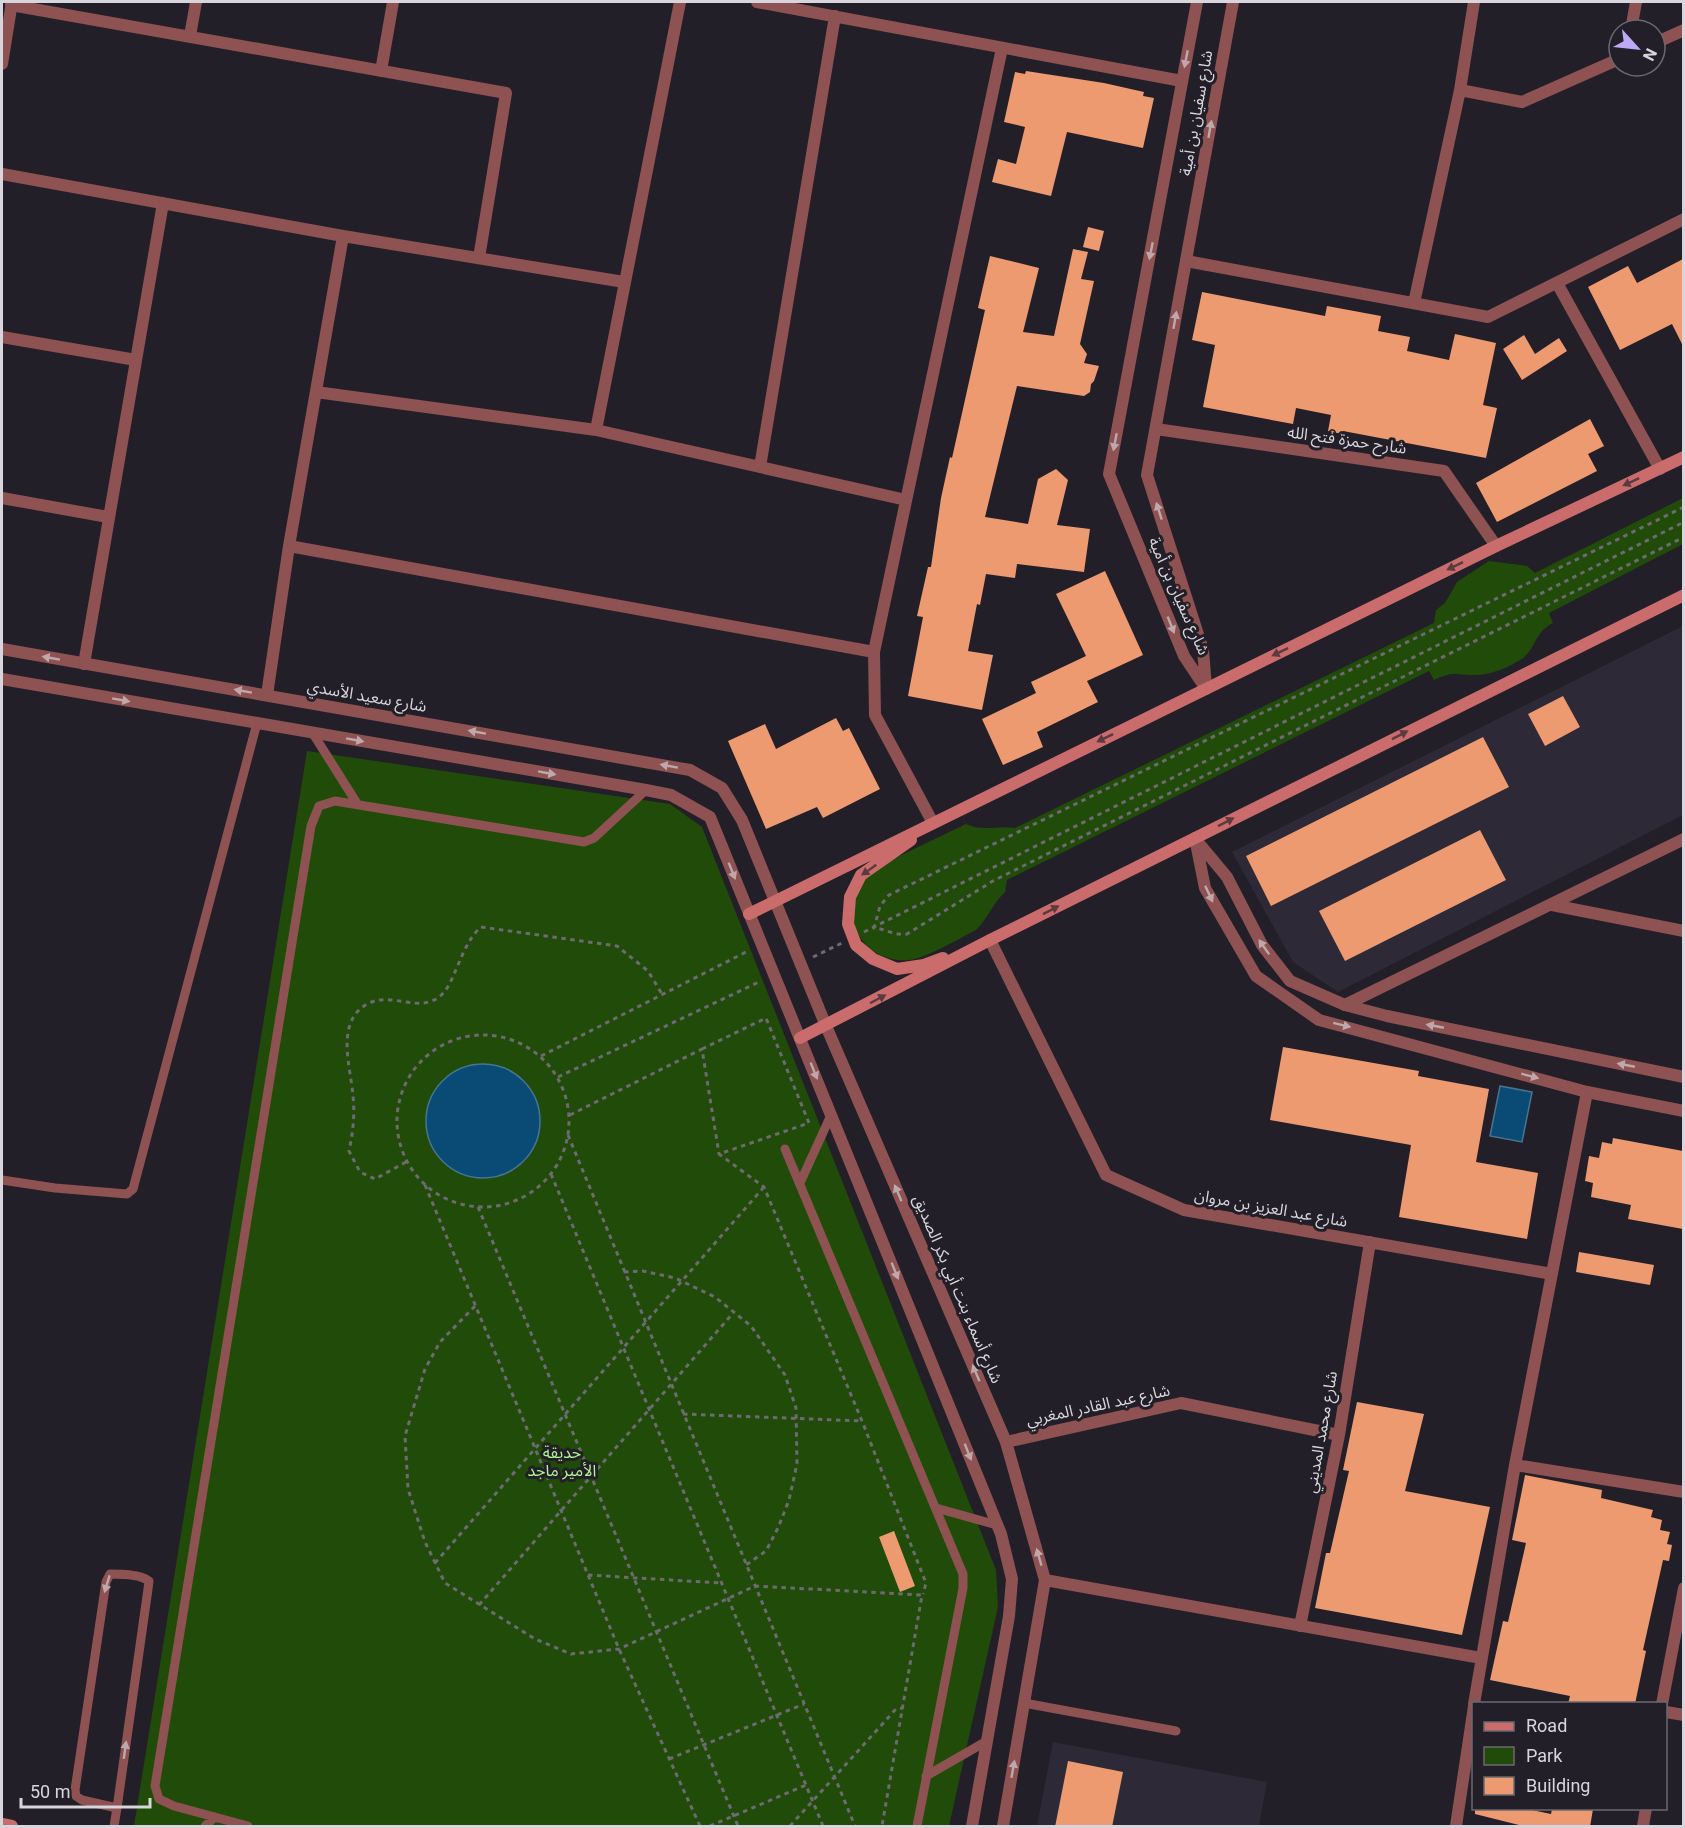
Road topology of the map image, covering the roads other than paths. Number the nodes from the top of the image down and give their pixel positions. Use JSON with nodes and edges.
{"nodes":[{"id":1,"x":196,"y":2,"type":"edge"},
{"id":2,"x":393,"y":2,"type":"edge"},
{"id":3,"x":680,"y":2,"type":"edge"},
{"id":4,"x":758,"y":2,"type":"edge"},
{"id":5,"x":1197,"y":2,"type":"edge"},
{"id":6,"x":1233,"y":2,"type":"edge"},
{"id":7,"x":1474,"y":2,"type":"edge"},
{"id":8,"x":1636,"y":2,"type":"edge"},
{"id":9,"x":12,"y":3,"type":"edge"},
{"id":10,"x":835,"y":16,"type":"junction"},
{"id":11,"x":1633,"y":18,"type":"edge"},
{"id":12,"x":1683,"y":30,"type":"edge"},
{"id":13,"x":190,"y":36,"type":"junction"},
{"id":14,"x":1667,"y":37,"type":"edge"},
{"id":15,"x":1002,"y":48,"type":"junction"},
{"id":16,"x":2,"y":64,"type":"edge"},
{"id":17,"x":1607,"y":64,"type":"edge"},
{"id":18,"x":381,"y":71,"type":"junction"},
{"id":19,"x":1182,"y":81,"type":"junction"},
{"id":20,"x":1460,"y":90,"type":"junction"},
{"id":21,"x":2,"y":174,"type":"edge"},
{"id":22,"x":163,"y":203,"type":"junction"},
{"id":23,"x":1683,"y":219,"type":"edge"},
{"id":24,"x":343,"y":236,"type":"junction"},
{"id":25,"x":479,"y":258,"type":"junction"},
{"id":26,"x":1186,"y":261,"type":"junction"},
{"id":27,"x":624,"y":282,"type":"junction"},
{"id":28,"x":1557,"y":283,"type":"junction"},
{"id":29,"x":1414,"y":303,"type":"junction"},
{"id":30,"x":2,"y":337,"type":"edge"},
{"id":31,"x":135,"y":360,"type":"junction"},
{"id":32,"x":316,"y":392,"type":"junction"},
{"id":33,"x":1156,"y":429,"type":"junction"},
{"id":34,"x":596,"y":430,"type":"junction"},
{"id":35,"x":1683,"y":457,"type":"edge"},
{"id":36,"x":760,"y":467,"type":"junction"},
{"id":37,"x":1660,"y":469,"type":"junction"},
{"id":38,"x":2,"y":498,"type":"edge"},
{"id":39,"x":906,"y":501,"type":"junction"},
{"id":40,"x":108,"y":518,"type":"junction"},
{"id":41,"x":290,"y":546,"type":"junction"},
{"id":42,"x":1496,"y":546,"type":"junction"},
{"id":43,"x":1683,"y":594,"type":"edge"},
{"id":44,"x":2,"y":649,"type":"edge"},
{"id":45,"x":874,"y":652,"type":"junction"},
{"id":46,"x":84,"y":664,"type":"junction"},
{"id":47,"x":2,"y":679,"type":"edge"},
{"id":48,"x":1206,"y":689,"type":"junction"},
{"id":49,"x":267,"y":695,"type":"junction"},
{"id":50,"x":257,"y":723,"type":"junction"},
{"id":51,"x":312,"y":732,"type":"junction"},
{"id":52,"x":722,"y":788,"type":"joint"},
{"id":53,"x":646,"y":789,"type":"junction"},
{"id":54,"x":358,"y":805,"type":"junction"},
{"id":55,"x":933,"y":823,"type":"junction"},
{"id":56,"x":1195,"y":838,"type":"junction"},
{"id":57,"x":1683,"y":839,"type":"edge"},
{"id":58,"x":776,"y":902,"type":"junction"},
{"id":59,"x":1552,"y":905,"type":"junction"},
{"id":60,"x":749,"y":914,"type":"junction"},
{"id":61,"x":1683,"y":931,"type":"edge"},
{"id":62,"x":990,"y":940,"type":"junction"},
{"id":63,"x":1345,"y":1005,"type":"junction"},
{"id":64,"x":826,"y":1026,"type":"junction"},
{"id":65,"x":800,"y":1038,"type":"junction"},
{"id":66,"x":1683,"y":1077,"type":"edge"},
{"id":67,"x":1587,"y":1092,"type":"junction"},
{"id":68,"x":1683,"y":1111,"type":"edge"},
{"id":69,"x":831,"y":1115,"type":"junction"},
{"id":70,"x":785,"y":1149,"type":"dead end"},
{"id":71,"x":2,"y":1180,"type":"edge"},
{"id":72,"x":800,"y":1183,"type":"junction"},
{"id":73,"x":1370,"y":1242,"type":"junction"},
{"id":74,"x":1552,"y":1274,"type":"junction"},
{"id":75,"x":1339,"y":1436,"type":"junction"},
{"id":76,"x":1006,"y":1442,"type":"junction"},
{"id":77,"x":1515,"y":1465,"type":"junction"},
{"id":78,"x":1683,"y":1492,"type":"edge"},
{"id":79,"x":936,"y":1508,"type":"junction"},
{"id":80,"x":998,"y":1525,"type":"junction"},
{"id":81,"x":1046,"y":1580,"type":"junction"},
{"id":82,"x":1683,"y":1588,"type":"edge"},
{"id":83,"x":1300,"y":1626,"type":"junction"},
{"id":84,"x":1481,"y":1658,"type":"junction"},
{"id":85,"x":1474,"y":1702,"type":"edge"},
{"id":86,"x":1662,"y":1702,"type":"edge"},
{"id":87,"x":1024,"y":1703,"type":"junction"},
{"id":88,"x":1667,"y":1712,"type":"edge"},
{"id":89,"x":1683,"y":1715,"type":"edge"},
{"id":90,"x":1472,"y":1719,"type":"edge"},
{"id":91,"x":1176,"y":1731,"type":"dead end"},
{"id":92,"x":987,"y":1741,"type":"junction"},
{"id":93,"x":926,"y":1776,"type":"junction"},
{"id":94,"x":117,"y":1808,"type":"junction"},
{"id":95,"x":1646,"y":1810,"type":"edge"},
{"id":96,"x":215,"y":1817,"type":"junction"},
{"id":97,"x":2,"y":1824,"type":"edge"},
{"id":98,"x":12,"y":1827,"type":"edge"},
{"id":99,"x":114,"y":1827,"type":"edge"},
{"id":100,"x":205,"y":1827,"type":"edge"},
{"id":101,"x":248,"y":1827,"type":"edge"},
{"id":102,"x":917,"y":1827,"type":"edge"},
{"id":103,"x":972,"y":1827,"type":"edge"},
{"id":104,"x":1003,"y":1827,"type":"edge"},
{"id":105,"x":1456,"y":1827,"type":"edge"},
{"id":106,"x":1643,"y":1827,"type":"edge"}],
"edges":[{"from":1,"to":13,"type":"street"},
{"from":2,"to":18,"type":"street"},
{"from":3,"to":27,"type":"street"},
{"from":4,"to":10,"type":"street"},
{"from":5,"to":19,"type":"street","name":"شارع سفيان بن أمية","one_way":true},
{"from":26,"to":6,"type":"street","name":"شارع سفيان بن أمية","one_way":true},
{"from":7,"to":20,"type":"street"},
{"from":8,"to":11,"type":"street"},
{"from":9,"to":13,"type":"street"},
{"from":9,"to":16,"type":"street"},
{"from":10,"to":15,"type":"street"},
{"from":10,"to":36,"type":"street"},
{"from":12,"to":14,"type":"street"},
{"from":13,"to":18,"type":"street"},
{"from":15,"to":19,"type":"street"},
{"from":15,"to":39,"type":"street"},
{"from":17,"to":20,"type":"street"},
{"from":18,"to":25,"type":"street"},
{"from":19,"to":48,"type":"street","name":"شارع سفيان بن أمية","one_way":true},
{"from":20,"to":29,"type":"street"},
{"from":21,"to":22,"type":"street"},
{"from":22,"to":24,"type":"street"},
{"from":22,"to":31,"type":"street"},
{"from":23,"to":28,"type":"street"},
{"from":24,"to":25,"type":"street"},
{"from":24,"to":32,"type":"street"},
{"from":25,"to":27,"type":"street"},
{"from":26,"to":29,"type":"street"},
{"from":33,"to":26,"type":"street","name":"شارع سفيان بن أمية","one_way":true},
{"from":27,"to":34,"type":"street"},
{"from":28,"to":29,"type":"street"},
{"from":28,"to":37,"type":"street"},
{"from":30,"to":31,"type":"street"},
{"from":31,"to":40,"type":"street"},
{"from":32,"to":34,"type":"street"},
{"from":32,"to":41,"type":"street"},
{"from":33,"to":42,"type":"street","name":"شارح حمزة فتح الله"},
{"from":48,"to":33,"type":"street","name":"شارع سفيان بن أمية","one_way":true},
{"from":34,"to":36,"type":"street"},
{"from":35,"to":37,"type":"main road"},
{"from":36,"to":39,"type":"street"},
{"from":37,"to":42,"type":"main road","one_way":true},
{"from":38,"to":40,"type":"street"},
{"from":39,"to":45,"type":"street"},
{"from":40,"to":46,"type":"street"},
{"from":41,"to":45,"type":"street"},
{"from":41,"to":49,"type":"street"},
{"from":42,"to":48,"type":"main road","one_way":true},
{"from":56,"to":43,"type":"main road","one_way":true},
{"from":46,"to":44,"type":"street","name":"شارع سعيد الأسدي","one_way":true},
{"from":45,"to":55,"type":"street"},
{"from":49,"to":46,"type":"street","name":"شارع سعيد الأسدي","one_way":true},
{"from":47,"to":50,"type":"street","one_way":true},
{"from":48,"to":55,"type":"main road","one_way":true},
{"from":52,"to":49,"type":"street","name":"شارع سعيد الأسدي","one_way":true},
{"from":50,"to":51,"type":"street"},
{"from":50,"to":71,"type":"lane"},
{"from":51,"to":53,"type":"street","one_way":true},
{"from":51,"to":54,"type":"lane"},
{"from":52,"to":58,"type":"street","name":"شارع أسماء بنت أبي بكر الصديق"},
{"from":53,"to":54,"type":"lane"},
{"from":53,"to":60,"type":"street","one_way":true},
{"from":54,"to":96,"type":"lane"},
{"from":55,"to":58,"type":"main road"},
{"from":55,"to":62,"type":"main road","one_way":true},
{"from":62,"to":56,"type":"main road","one_way":true},
{"from":63,"to":56,"type":"street","one_way":true},
{"from":56,"to":67,"type":"street","one_way":true},
{"from":57,"to":59,"type":"street"},
{"from":58,"to":60,"type":"main road"},
{"from":58,"to":64,"type":"street","name":"شارع أسماء بنت أبي بكر الصديق"},
{"from":59,"to":61,"type":"street"},
{"from":59,"to":63,"type":"street"},
{"from":60,"to":65,"type":"street"},
{"from":64,"to":62,"type":"main road","one_way":true},
{"from":62,"to":73,"type":"street","name":"شارع عبد العزيز بن مروان"},
{"from":66,"to":63,"type":"street","one_way":true},
{"from":64,"to":65,"type":"main road"},
{"from":76,"to":64,"type":"street","name":"شارع أسماء بنت أبي بكر الصديق","one_way":true},
{"from":65,"to":69,"type":"street","one_way":true},
{"from":67,"to":68,"type":"street"},
{"from":67,"to":74,"type":"street"},
{"from":69,"to":72,"type":"lane"},
{"from":69,"to":80,"type":"street","one_way":true},
{"from":70,"to":72,"type":"lane"},
{"from":72,"to":79,"type":"lane"},
{"from":73,"to":74,"type":"street","name":"شارع عبد العزيز بن مروان"},
{"from":73,"to":75,"type":"street","name":"شارع محمد المديني"},
{"from":74,"to":77,"type":"street"},
{"from":75,"to":76,"type":"street","name":"شارع عبد القادر المغربي"},
{"from":75,"to":83,"type":"street","name":"شارع محمد المديني"},
{"from":81,"to":76,"type":"street","name":"شارع أسماء بنت أبي بكر الصديق","one_way":true},
{"from":77,"to":78,"type":"street"},
{"from":77,"to":84,"type":"street"},
{"from":79,"to":80,"type":"lane"},
{"from":79,"to":93,"type":"lane"},
{"from":80,"to":92,"type":"street"},
{"from":81,"to":83,"type":"street"},
{"from":81,"to":87,"type":"street","name":"شارع أسماء بنت أبي بكر الصديق"},
{"from":82,"to":86,"type":"street"},
{"from":83,"to":84,"type":"street"},
{"from":84,"to":85,"type":"street"},
{"from":87,"to":91,"type":"lane"},
{"from":104,"to":87,"type":"street","name":"شارع أسماء بنت أبي بكر الصديق","one_way":true},
{"from":88,"to":89,"type":"street"},
{"from":90,"to":105,"type":"street"},
{"from":92,"to":93,"type":"lane"},
{"from":92,"to":103,"type":"street"},
{"from":93,"to":102,"type":"lane"},
{"from":94,"to":94,"type":"lane","one_way":true},
{"from":94,"to":99,"type":"lane"},
{"from":95,"to":106,"type":"street"},
{"from":96,"to":100,"type":"lane"},
{"from":96,"to":101,"type":"lane"},
{"from":97,"to":98,"type":"main road"}]}
